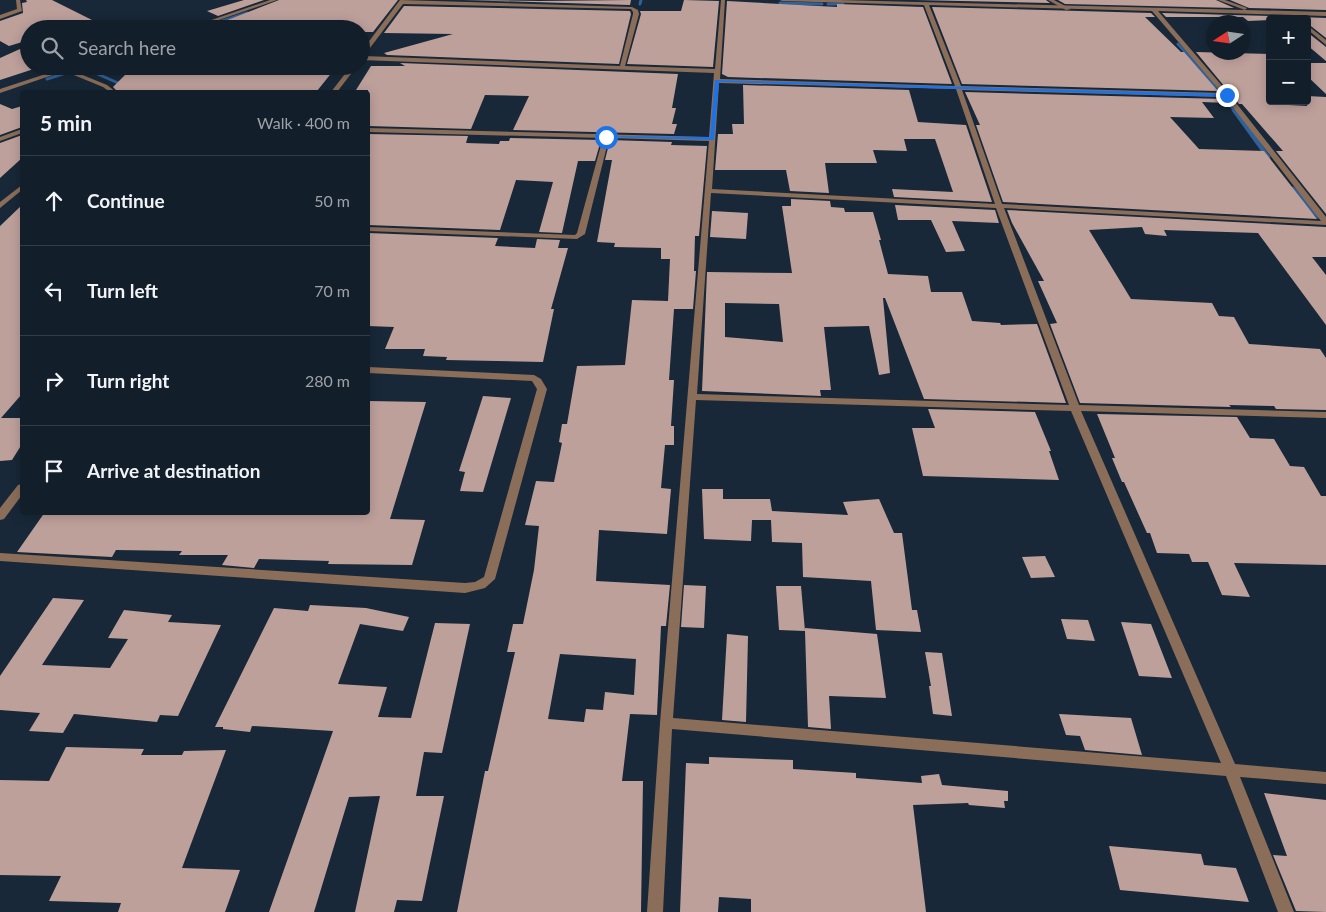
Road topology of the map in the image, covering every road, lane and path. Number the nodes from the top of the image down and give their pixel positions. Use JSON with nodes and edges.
{"nodes":[{"id":1,"x":18,"y":0,"type":"edge"},
{"id":2,"x":275,"y":0,"type":"edge"},
{"id":3,"x":636,"y":0,"type":"edge"},
{"id":4,"x":723,"y":0,"type":"edge"},
{"id":5,"x":782,"y":0,"type":"edge"},
{"id":6,"x":1050,"y":0,"type":"edge"},
{"id":7,"x":1220,"y":0,"type":"edge"},
{"id":8,"x":403,"y":1,"type":"edge"},
{"id":9,"x":926,"y":5,"type":"junction"},
{"id":10,"x":632,"y":8,"type":"junction"},
{"id":11,"x":1068,"y":9,"type":"junction"},
{"id":12,"x":1153,"y":9,"type":"junction"},
{"id":13,"x":1253,"y":12,"type":"junction"},
{"id":14,"x":1294,"y":13,"type":"joint"},
{"id":15,"x":1326,"y":14,"type":"edge"},
{"id":16,"x":0,"y":18,"type":"edge"},
{"id":17,"x":214,"y":20,"type":"edge"},
{"id":18,"x":1311,"y":29,"type":"edge"},
{"id":19,"x":1326,"y":42,"type":"edge"},
{"id":20,"x":370,"y":45,"type":"edge"},
{"id":21,"x":370,"y":57,"type":"edge"},
{"id":22,"x":622,"y":67,"type":"junction"},
{"id":23,"x":50,"y":75,"type":"edge"},
{"id":24,"x":78,"y":75,"type":"edge"},
{"id":25,"x":347,"y":75,"type":"edge"},
{"id":26,"x":716,"y":76,"type":"junction"},
{"id":27,"x":959,"y":89,"type":"junction"},
{"id":28,"x":0,"y":90,"type":"edge"},
{"id":29,"x":110,"y":90,"type":"edge"},
{"id":30,"x":336,"y":90,"type":"edge"},
{"id":31,"x":1227,"y":95,"type":"junction"},
{"id":32,"x":370,"y":130,"type":"edge"},
{"id":33,"x":20,"y":132,"type":"edge"},
{"id":34,"x":606,"y":137,"type":"junction"},
{"id":35,"x":0,"y":139,"type":"edge"},
{"id":36,"x":712,"y":139,"type":"junction"},
{"id":37,"x":20,"y":190,"type":"edge"},
{"id":38,"x":707,"y":191,"type":"junction"},
{"id":39,"x":0,"y":206,"type":"edge"},
{"id":40,"x":999,"y":206,"type":"junction"},
{"id":41,"x":1326,"y":222,"type":"edge"},
{"id":42,"x":370,"y":229,"type":"edge"},
{"id":43,"x":370,"y":370,"type":"edge"},
{"id":44,"x":691,"y":397,"type":"junction"},
{"id":45,"x":1075,"y":408,"type":"junction"},
{"id":46,"x":1326,"y":415,"type":"edge"},
{"id":47,"x":20,"y":491,"type":"edge"},
{"id":48,"x":0,"y":516,"type":"edge"},
{"id":49,"x":0,"y":557,"type":"edge"},
{"id":50,"x":666,"y":723,"type":"junction"},
{"id":51,"x":1231,"y":771,"type":"junction"},
{"id":52,"x":1326,"y":778,"type":"edge"},
{"id":53,"x":655,"y":912,"type":"edge"},
{"id":54,"x":1286,"y":912,"type":"edge"}],
"edges":[{"from":1,"to":16,"type":"street"},
{"from":2,"to":17,"type":"street"},
{"from":3,"to":10,"type":"street"},
{"from":4,"to":26,"type":"street"},
{"from":5,"to":9,"type":"street"},
{"from":6,"to":11,"type":"street"},
{"from":7,"to":13,"type":"street"},
{"from":8,"to":10,"type":"street"},
{"from":8,"to":20,"type":"street"},
{"from":9,"to":11,"type":"street"},
{"from":9,"to":27,"type":"street"},
{"from":10,"to":22,"type":"street"},
{"from":11,"to":12,"type":"street"},
{"from":12,"to":13,"type":"street"},
{"from":12,"to":31,"type":"street"},
{"from":13,"to":14,"type":"street"},
{"from":14,"to":15,"type":"street"},
{"from":18,"to":19,"type":"street"},
{"from":21,"to":22,"type":"street"},
{"from":22,"to":26,"type":"street"},
{"from":23,"to":28,"type":"street"},
{"from":24,"to":29,"type":"street"},
{"from":25,"to":30,"type":"street"},
{"from":26,"to":27,"type":"street"},
{"from":26,"to":36,"type":"street"},
{"from":27,"to":31,"type":"street"},
{"from":27,"to":40,"type":"street"},
{"from":31,"to":41,"type":"street"},
{"from":32,"to":34,"type":"street"},
{"from":33,"to":35,"type":"street"},
{"from":34,"to":36,"type":"street"},
{"from":34,"to":42,"type":"street"},
{"from":36,"to":38,"type":"street"},
{"from":37,"to":39,"type":"street"},
{"from":38,"to":40,"type":"street"},
{"from":38,"to":44,"type":"street"},
{"from":40,"to":41,"type":"street"},
{"from":40,"to":45,"type":"street"},
{"from":43,"to":49,"type":"street"},
{"from":44,"to":45,"type":"street"},
{"from":44,"to":50,"type":"street"},
{"from":45,"to":46,"type":"street"},
{"from":45,"to":51,"type":"street"},
{"from":47,"to":48,"type":"street"},
{"from":50,"to":51,"type":"street"},
{"from":50,"to":53,"type":"street"},
{"from":51,"to":52,"type":"street"},
{"from":51,"to":54,"type":"street"}]}
